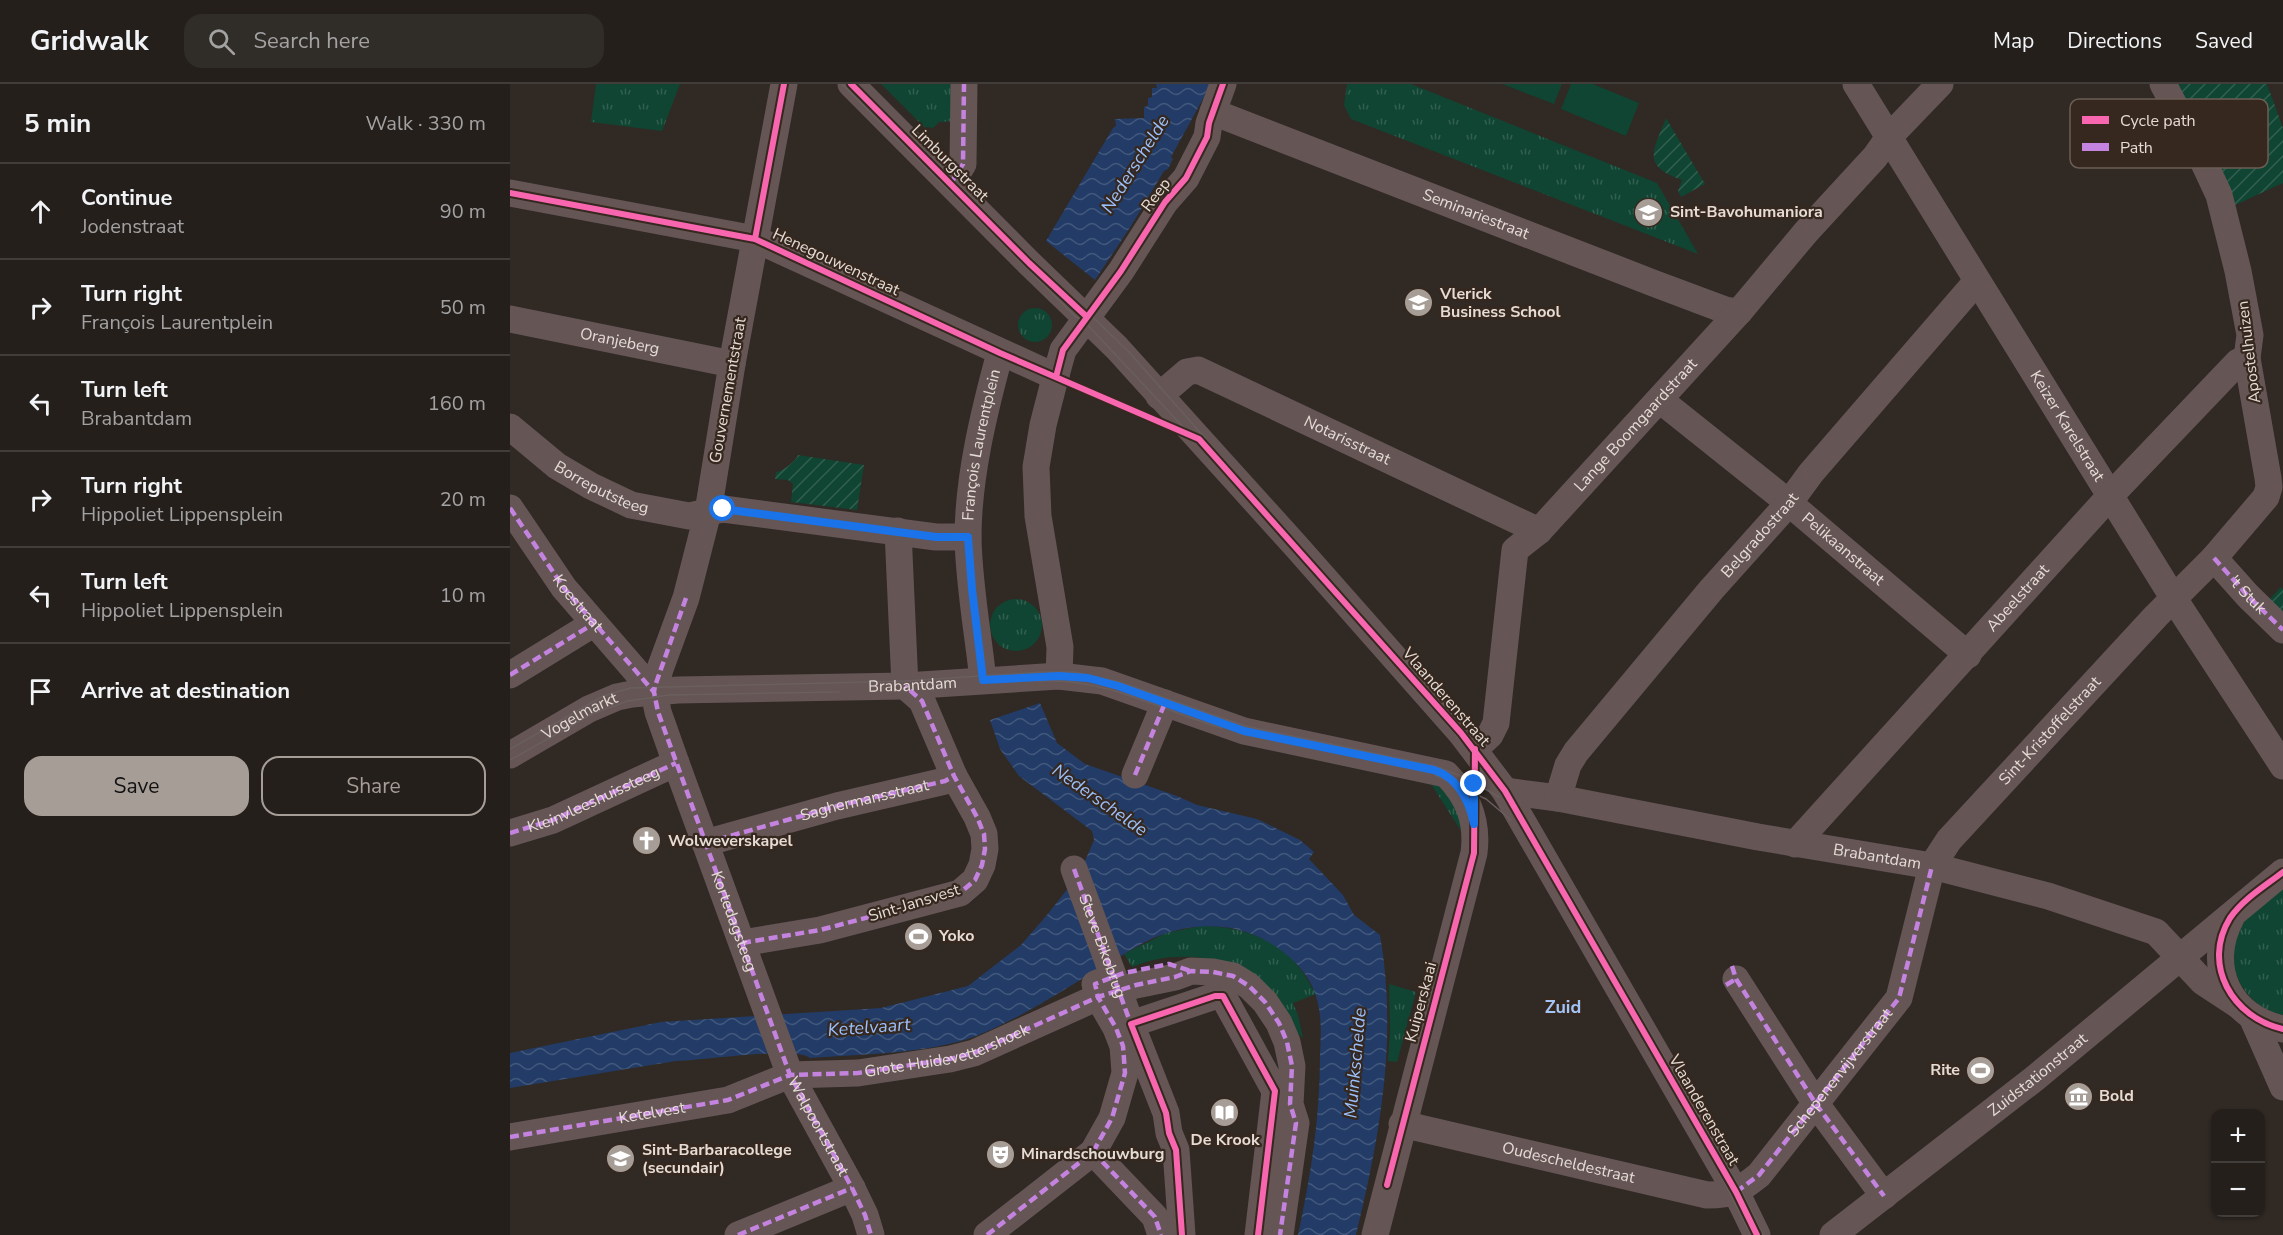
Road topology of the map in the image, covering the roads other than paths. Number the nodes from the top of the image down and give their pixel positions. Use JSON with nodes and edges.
{"nodes":[{"id":1,"x":784,"y":84,"type":"edge"},
{"id":2,"x":850,"y":84,"type":"edge"},
{"id":3,"x":964,"y":84,"type":"edge"},
{"id":4,"x":1223,"y":84,"type":"edge"},
{"id":5,"x":1856,"y":84,"type":"edge"},
{"id":6,"x":1940,"y":84,"type":"edge"},
{"id":7,"x":2163,"y":84,"type":"edge"},
{"id":8,"x":2171,"y":99,"type":"edge"},
{"id":9,"x":1213,"y":112,"type":"junction"},
{"id":10,"x":1889,"y":137,"type":"junction"},
{"id":11,"x":2205,"y":168,"type":"edge"},
{"id":12,"x":951,"y":183,"type":"junction"},
{"id":13,"x":510,"y":194,"type":"edge"},
{"id":14,"x":755,"y":239,"type":"junction"},
{"id":15,"x":1977,"y":281,"type":"junction"},
{"id":16,"x":1084,"y":312,"type":"junction"},
{"id":17,"x":1739,"y":312,"type":"junction"},
{"id":18,"x":510,"y":319,"type":"edge"},
{"id":19,"x":1117,"y":348,"type":"junction"},
{"id":20,"x":1000,"y":353,"type":"junction"},
{"id":21,"x":2247,"y":358,"type":"junction"},
{"id":22,"x":732,"y":364,"type":"junction"},
{"id":23,"x":1058,"y":371,"type":"junction"},
{"id":24,"x":1159,"y":396,"type":"junction"},
{"id":25,"x":1660,"y":400,"type":"junction"},
{"id":26,"x":510,"y":427,"type":"edge"},
{"id":27,"x":2110,"y":496,"type":"junction"},
{"id":28,"x":1789,"y":503,"type":"junction"},
{"id":29,"x":510,"y":508,"type":"edge"},
{"id":30,"x":708,"y":512,"type":"junction"},
{"id":31,"x":898,"y":531,"type":"junction"},
{"id":32,"x":1539,"y":531,"type":"junction"},
{"id":33,"x":968,"y":537,"type":"junction"},
{"id":34,"x":2214,"y":558,"type":"junction"},
{"id":35,"x":2174,"y":599,"type":"junction"},
{"id":36,"x":593,"y":624,"type":"junction"},
{"id":37,"x":2283,"y":630,"type":"edge"},
{"id":38,"x":1968,"y":655,"type":"junction"},
{"id":39,"x":510,"y":675,"type":"edge"},
{"id":40,"x":1059,"y":676,"type":"junction"},
{"id":41,"x":983,"y":680,"type":"junction"},
{"id":42,"x":905,"y":686,"type":"junction"},
{"id":43,"x":654,"y":692,"type":"junction"},
{"id":44,"x":1165,"y":703,"type":"junction"},
{"id":45,"x":1475,"y":749,"type":"junction"},
{"id":46,"x":510,"y":755,"type":"edge"},
{"id":47,"x":676,"y":763,"type":"junction"},
{"id":48,"x":2283,"y":766,"type":"edge"},
{"id":49,"x":1446,"y":774,"type":"joint"},
{"id":50,"x":1135,"y":775,"type":"dead end"},
{"id":51,"x":954,"y":776,"type":"junction"},
{"id":52,"x":1505,"y":791,"type":"junction"},
{"id":53,"x":1558,"y":798,"type":"junction"},
{"id":54,"x":510,"y":833,"type":"edge"},
{"id":55,"x":705,"y":843,"type":"junction"},
{"id":56,"x":1795,"y":844,"type":"junction"},
{"id":57,"x":1932,"y":866,"type":"junction"},
{"id":58,"x":1074,"y":869,"type":"dead end"},
{"id":59,"x":2283,"y":872,"type":"edge"},
{"id":60,"x":2231,"y":917,"type":"junction"},
{"id":61,"x":742,"y":943,"type":"junction"},
{"id":62,"x":2181,"y":959,"type":"junction"},
{"id":63,"x":1736,"y":979,"type":"dead end"},
{"id":64,"x":1098,"y":997,"type":"junction"},
{"id":65,"x":2245,"y":1011,"type":"junction"},
{"id":66,"x":770,"y":1014,"type":"joint"},
{"id":67,"x":1131,"y":1024,"type":"junction"},
{"id":68,"x":2283,"y":1029,"type":"edge"},
{"id":69,"x":787,"y":1066,"type":"junction"},
{"id":70,"x":2283,"y":1087,"type":"edge"},
{"id":71,"x":1816,"y":1104,"type":"junction"},
{"id":72,"x":1402,"y":1124,"type":"junction"},
{"id":73,"x":510,"y":1137,"type":"edge"},
{"id":74,"x":1092,"y":1152,"type":"junction"},
{"id":75,"x":852,"y":1188,"type":"junction"},
{"id":76,"x":1736,"y":1192,"type":"junction"},
{"id":77,"x":1884,"y":1196,"type":"junction"},
{"id":78,"x":738,"y":1235,"type":"edge"},
{"id":79,"x":871,"y":1235,"type":"edge"},
{"id":80,"x":987,"y":1235,"type":"edge"},
{"id":81,"x":1161,"y":1235,"type":"edge"},
{"id":82,"x":1182,"y":1235,"type":"edge"},
{"id":83,"x":1258,"y":1235,"type":"edge"},
{"id":84,"x":1280,"y":1235,"type":"edge"},
{"id":85,"x":1375,"y":1235,"type":"edge"},
{"id":86,"x":1757,"y":1235,"type":"edge"},
{"id":87,"x":1833,"y":1235,"type":"edge"}],
"edges":[{"from":1,"to":14,"type":"street","name":"Gouvernementstraat"},
{"from":2,"to":12,"type":"street","name":"Limburgstraat"},
{"from":3,"to":12,"type":"street"},
{"from":4,"to":9,"type":"street","name":"Reep"},
{"from":5,"to":10,"type":"street","name":"Keizer Karelstraat"},
{"from":6,"to":10,"type":"street","name":"Lange Boomgaardstraat"},
{"from":7,"to":8,"type":"street","name":"Apostelhuizen"},
{"from":9,"to":16,"type":"street","name":"Reep"},
{"from":9,"to":17,"type":"street","name":"Seminariestraat"},
{"from":10,"to":15,"type":"street","name":"Keizer Karelstraat"},
{"from":10,"to":17,"type":"street","name":"Lange Boomgaardstraat"},
{"from":11,"to":21,"type":"street","name":"Apostelhuizen"},
{"from":12,"to":16,"type":"street","name":"Limburgstraat"},
{"from":13,"to":14,"type":"street","name":"Henegouwenstraat"},
{"from":14,"to":20,"type":"street","name":"Henegouwenstraat"},
{"from":14,"to":22,"type":"street","name":"Gouvernementstraat"},
{"from":15,"to":27,"type":"street","name":"Keizer Karelstraat"},
{"from":15,"to":28,"type":"street","name":"Belgradostraat"},
{"from":16,"to":19,"type":"street","name":"Vlaanderenstraat"},
{"from":16,"to":23,"type":"street","name":"Reep"},
{"from":17,"to":25,"type":"street","name":"Lange Boomgaardstraat"},
{"from":18,"to":22,"type":"street","name":"Oranjeberg"},
{"from":19,"to":23,"type":"street"},
{"from":19,"to":24,"type":"street","name":"Vlaanderenstraat"},
{"from":20,"to":23,"type":"street","name":"Henegouwenstraat"},
{"from":20,"to":33,"type":"street","name":"François Laurentplein"},
{"from":21,"to":27,"type":"street","name":"Abeelstraat"},
{"from":21,"to":34,"type":"street","name":"Apostelhuizen"},
{"from":22,"to":30,"type":"street","name":"Gouvernementstraat"},
{"from":23,"to":40,"type":"street"},
{"from":24,"to":32,"type":"street","name":"Notarisstraat"},
{"from":24,"to":45,"type":"street","name":"Vlaanderenstraat"},
{"from":25,"to":28,"type":"street","name":"Pelikaanstraat"},
{"from":25,"to":32,"type":"street","name":"Lange Boomgaardstraat"},
{"from":26,"to":30,"type":"street","name":"Borreputsteeg"},
{"from":27,"to":35,"type":"street","name":"Keizer Karelstraat"},
{"from":27,"to":38,"type":"street","name":"Abeelstraat"},
{"from":28,"to":38,"type":"street","name":"Pelikaanstraat"},
{"from":28,"to":53,"type":"street","name":"Belgradostraat"},
{"from":29,"to":36,"type":"street","name":"Koestraat"},
{"from":30,"to":31,"type":"street","name":"Borreputsteeg"},
{"from":30,"to":43,"type":"street","name":"Gouvernementstraat"},
{"from":31,"to":33,"type":"street","name":"Borreputsteeg"},
{"from":31,"to":42,"type":"street"},
{"from":32,"to":45,"type":"street","name":"Lange Boomgaardstraat"},
{"from":33,"to":41,"type":"street","name":"François Laurentplein"},
{"from":34,"to":35,"type":"street","name":"Apostelhuizen"},
{"from":34,"to":37,"type":"street","name":"'t Stuk"},
{"from":35,"to":48,"type":"street","name":"Keizer Karelstraat"},
{"from":35,"to":57,"type":"street","name":"Sint-Kristoffelstraat"},
{"from":36,"to":39,"type":"street"},
{"from":36,"to":43,"type":"street","name":"Koestraat"},
{"from":38,"to":56,"type":"street","name":"Abeelstraat"},
{"from":40,"to":41,"type":"street","name":"Brabantdam"},
{"from":40,"to":44,"type":"street","name":"Brabantdam"},
{"from":41,"to":42,"type":"street","name":"Brabantdam"},
{"from":42,"to":43,"type":"street","name":"Brabantdam"},
{"from":42,"to":51,"type":"street","name":"Sint-Jansvest"},
{"from":43,"to":46,"type":"street","name":"Vogelmarkt"},
{"from":43,"to":47,"type":"street","name":"Kortedagsteeg"},
{"from":44,"to":49,"type":"street","name":"Brabantdam"},
{"from":44,"to":50,"type":"street"},
{"from":45,"to":52,"type":"street","name":"Vlaanderenstraat"},
{"from":47,"to":54,"type":"street","name":"Kleinvleeshuissteeg"},
{"from":47,"to":55,"type":"street","name":"Kortedagsteeg"},
{"from":49,"to":72,"type":"street","name":"Kuiperskaai"},
{"from":51,"to":55,"type":"street","name":"Saghermansstraat"},
{"from":51,"to":61,"type":"street","name":"Sint-Jansvest"},
{"from":52,"to":53,"type":"street","name":"Brabantdam"},
{"from":52,"to":76,"type":"street","name":"Vlaanderenstraat"},
{"from":53,"to":56,"type":"street","name":"Brabantdam"},
{"from":55,"to":61,"type":"street","name":"Kortedagsteeg"},
{"from":56,"to":57,"type":"street","name":"Brabantdam"},
{"from":57,"to":62,"type":"street","name":"Brabantdam"},
{"from":57,"to":71,"type":"street","name":"Schepenenvijverstraat"},
{"from":58,"to":67,"type":"street","name":"Steve Bikobrug","bridge":true},
{"from":59,"to":60,"type":"street","name":"Zuidstationstraat"},
{"from":60,"to":62,"type":"street","name":"Zuidstationstraat"},
{"from":60,"to":65,"type":"street"},
{"from":61,"to":66,"type":"street","name":"Kortedagsteeg"},
{"from":62,"to":65,"type":"street"},
{"from":62,"to":77,"type":"street","name":"Zuidstationstraat"},
{"from":63,"to":71,"type":"street"},
{"from":64,"to":69,"type":"street","name":"Grote Huidevettershoek"},
{"from":64,"to":74,"type":"street"},
{"from":64,"to":84,"type":"street","name":"Grote Huidevettershoek"},
{"from":65,"to":68,"type":"street"},
{"from":65,"to":70,"type":"street"},
{"from":66,"to":69,"type":"street","name":"Walpoortstraat"},
{"from":67,"to":82,"type":"street","name":"Steve Bikobrug"},
{"from":67,"to":83,"type":"street"},
{"from":69,"to":73,"type":"street","name":"Ketelvest"},
{"from":69,"to":75,"type":"street","name":"Walpoortstraat"},
{"from":71,"to":76,"type":"street","name":"Schepenenvijverstraat"},
{"from":71,"to":77,"type":"street"},
{"from":72,"to":76,"type":"street","name":"Oudescheldestraat"},
{"from":72,"to":85,"type":"street","name":"Kuiperskaai"},
{"from":74,"to":80,"type":"street"},
{"from":74,"to":81,"type":"street"},
{"from":75,"to":78,"type":"street"},
{"from":75,"to":79,"type":"street","name":"Walpoortstraat"},
{"from":76,"to":86,"type":"street","name":"Vlaanderenstraat"},
{"from":77,"to":87,"type":"street","name":"Zuidstationstraat"}]}
